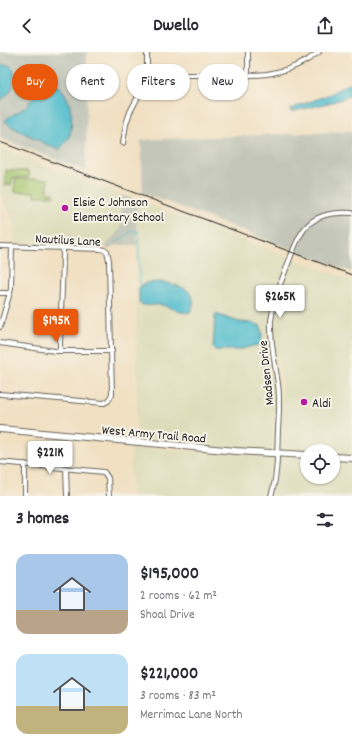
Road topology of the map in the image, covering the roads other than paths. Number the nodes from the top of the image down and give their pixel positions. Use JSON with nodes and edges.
{"nodes":[{"id":1,"x":147,"y":52,"type":"edge"},
{"id":2,"x":248,"y":52,"type":"edge"},
{"id":3,"x":319,"y":52,"type":"edge"},
{"id":4,"x":147,"y":64,"type":"edge"},
{"id":5,"x":248,"y":64,"type":"edge"},
{"id":6,"x":248,"y":76,"type":"edge"},
{"id":7,"x":136,"y":100,"type":"edge"},
{"id":8,"x":123,"y":143,"type":"dead end"},
{"id":9,"x":352,"y":213,"type":"edge"},
{"id":10,"x":0,"y":246,"type":"edge"},
{"id":11,"x":12,"y":246,"type":"junction"},
{"id":12,"x":63,"y":248,"type":"junction"},
{"id":13,"x":0,"y":293,"type":"edge"},
{"id":14,"x":10,"y":293,"type":"junction"},
{"id":15,"x":0,"y":327,"type":"edge"},
{"id":16,"x":0,"y":343,"type":"edge"},
{"id":17,"x":60,"y":351,"type":"junction"},
{"id":18,"x":112,"y":351,"type":"junction"},
{"id":19,"x":0,"y":394,"type":"edge"},
{"id":20,"x":0,"y":429,"type":"edge"},
{"id":21,"x":277,"y":454,"type":"junction"},
{"id":22,"x":300,"y":455,"type":"edge"},
{"id":23,"x":340,"y":457,"type":"edge"},
{"id":24,"x":352,"y":458,"type":"edge"},
{"id":25,"x":0,"y":462,"type":"edge"},
{"id":26,"x":24,"y":464,"type":"junction"},
{"id":27,"x":66,"y":468,"type":"junction"},
{"id":28,"x":25,"y":496,"type":"edge"},
{"id":29,"x":67,"y":496,"type":"edge"},
{"id":30,"x":109,"y":496,"type":"edge"},
{"id":31,"x":271,"y":496,"type":"edge"}],
"edges":[{"from":1,"to":4,"type":"street"},
{"from":2,"to":5,"type":"street"},
{"from":3,"to":6,"type":"street"},
{"from":7,"to":8,"type":"street"},
{"from":9,"to":21,"type":"street","name":"Madsen Drive"},
{"from":10,"to":11,"type":"street","name":"Nautilus Lane"},
{"from":11,"to":12,"type":"street","name":"Nautilus Lane"},
{"from":11,"to":14,"type":"street"},
{"from":12,"to":17,"type":"street"},
{"from":12,"to":18,"type":"street","name":"Nautilus Lane"},
{"from":13,"to":14,"type":"street"},
{"from":14,"to":15,"type":"street"},
{"from":16,"to":17,"type":"street"},
{"from":17,"to":18,"type":"street"},
{"from":18,"to":19,"type":"street"},
{"from":20,"to":21,"type":"main road","name":"West Army Trail Road"},
{"from":21,"to":22,"type":"main road","name":"West Army Trail Road"},
{"from":21,"to":31,"type":"street","name":"Madsen Drive"},
{"from":23,"to":24,"type":"main road"},
{"from":25,"to":26,"type":"street"},
{"from":26,"to":27,"type":"street"},
{"from":26,"to":28,"type":"street"},
{"from":27,"to":29,"type":"street"},
{"from":27,"to":30,"type":"street"}]}
